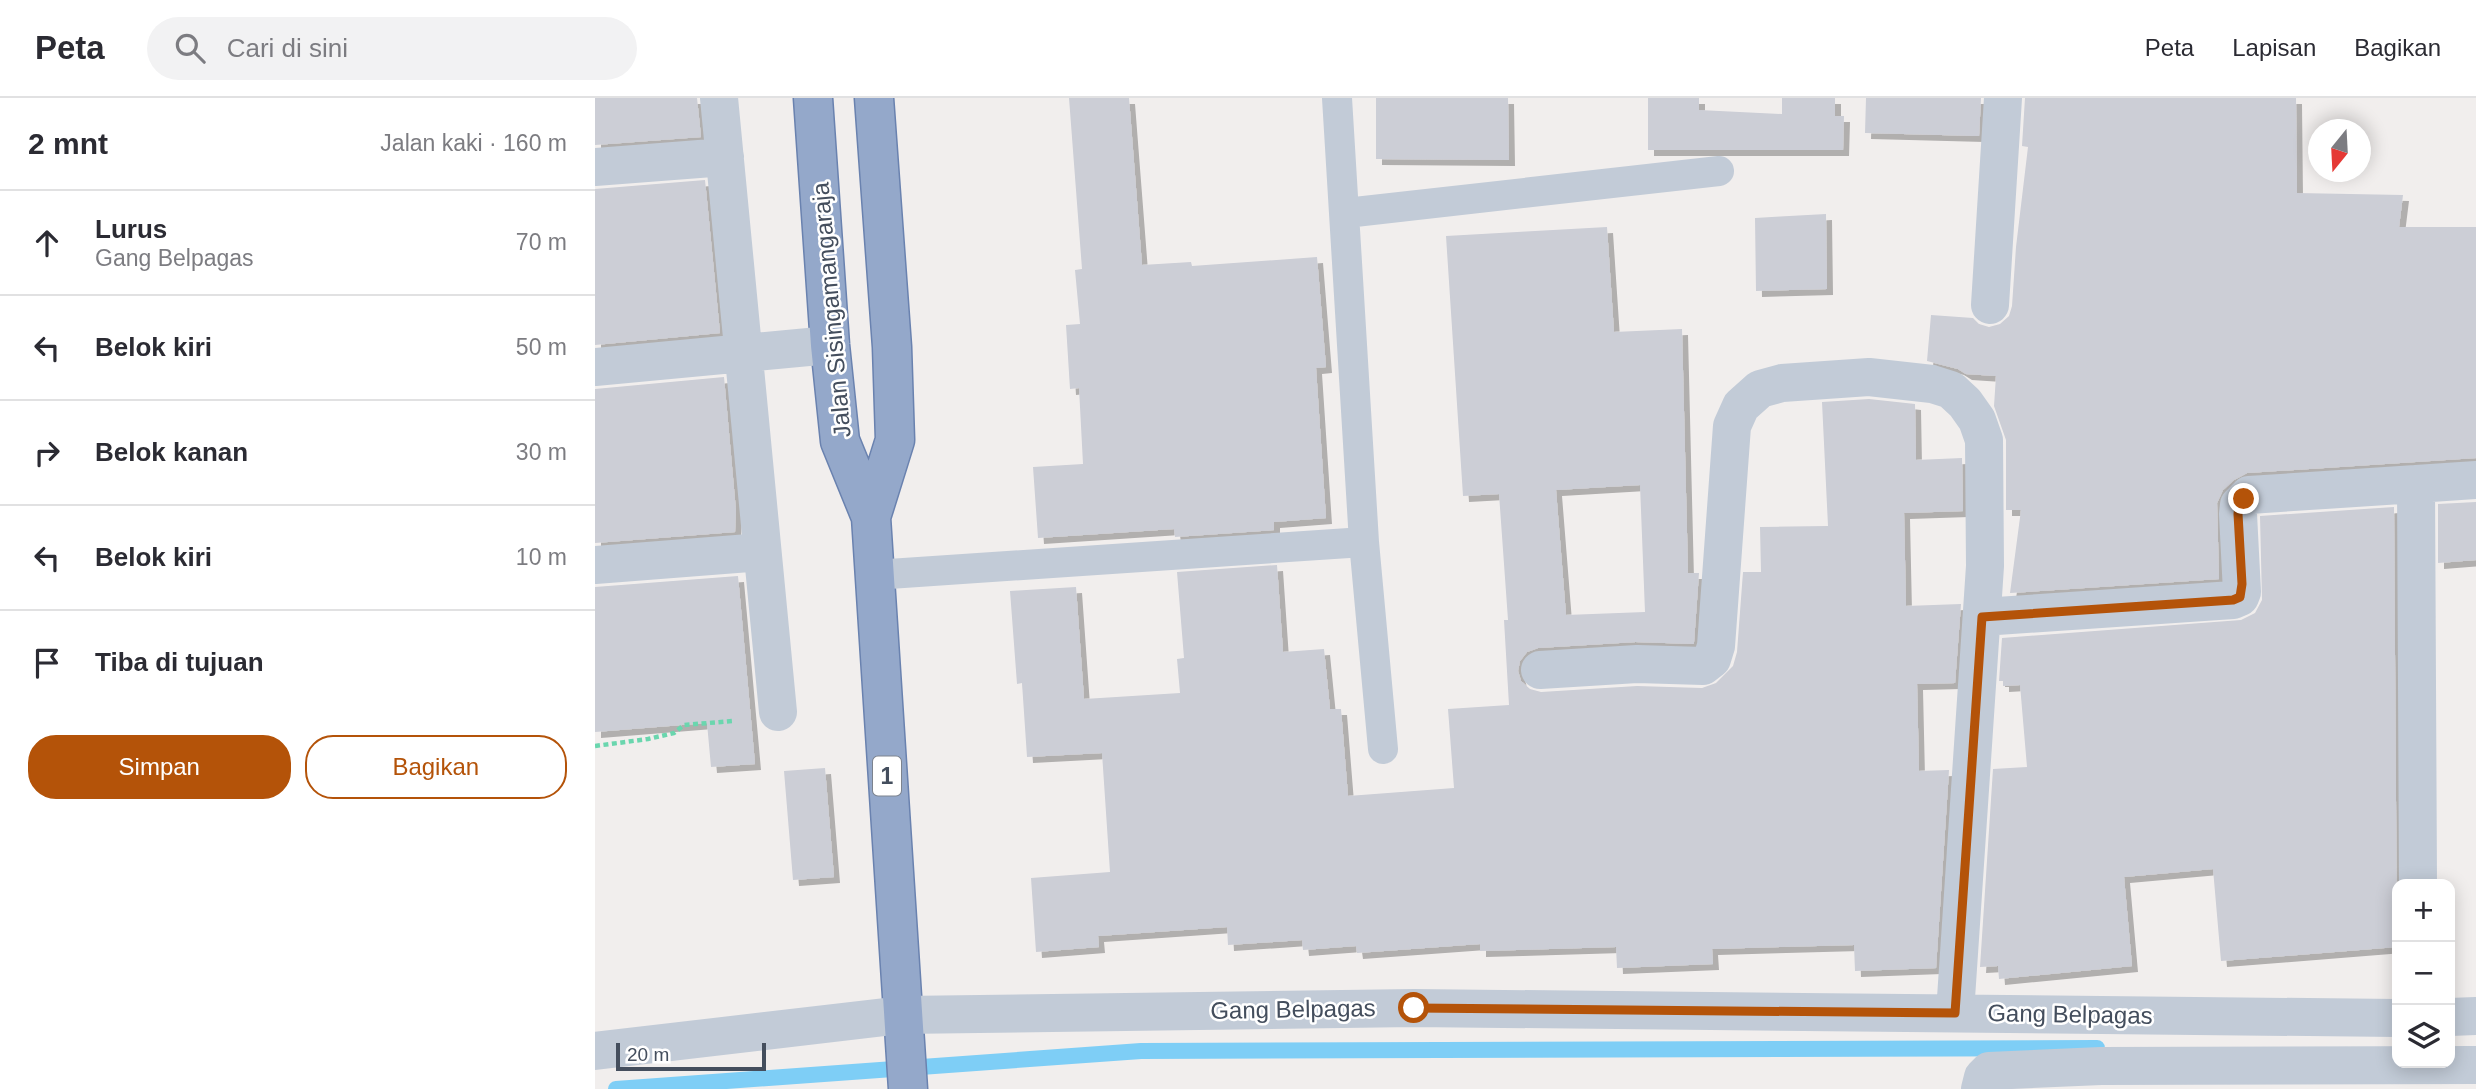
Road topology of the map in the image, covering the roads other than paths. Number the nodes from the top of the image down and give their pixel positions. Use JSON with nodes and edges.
{"nodes":[{"id":1,"x":719,"y":98,"type":"edge"},
{"id":2,"x":813,"y":98,"type":"edge"},
{"id":3,"x":874,"y":98,"type":"edge"},
{"id":4,"x":1337,"y":98,"type":"edge"},
{"id":5,"x":2003,"y":98,"type":"edge"},
{"id":6,"x":725,"y":157,"type":"junction"},
{"id":7,"x":595,"y":167,"type":"edge"},
{"id":8,"x":1719,"y":171,"type":"dead end"},
{"id":9,"x":1346,"y":213,"type":"junction"},
{"id":10,"x":1990,"y":305,"type":"dead end"},
{"id":11,"x":830,"y":345,"type":"junction"},
{"id":12,"x":743,"y":353,"type":"junction"},
{"id":13,"x":595,"y":367,"type":"edge"},
{"id":14,"x":2476,"y":480,"type":"edge"},
{"id":15,"x":2416,"y":484,"type":"junction"},
{"id":16,"x":871,"y":517,"type":"junction"},
{"id":17,"x":1364,"y":542,"type":"junction"},
{"id":18,"x":762,"y":552,"type":"junction"},
{"id":19,"x":595,"y":565,"type":"edge"},
{"id":20,"x":874,"y":575,"type":"junction"},
{"id":21,"x":1982,"y":617,"type":"junction"},
{"id":22,"x":1540,"y":670,"type":"dead end"},
{"id":23,"x":778,"y":712,"type":"road end"},
{"id":24,"x":1383,"y":749,"type":"dead end"},
{"id":25,"x":2418,"y":879,"type":"edge"},
{"id":26,"x":1955,"y":1013,"type":"junction"},
{"id":27,"x":2476,"y":1016,"type":"edge"},
{"id":28,"x":2455,"y":1017,"type":"edge"},
{"id":29,"x":2392,"y":1019,"type":"edge"},
{"id":30,"x":903,"y":1025,"type":"junction"},
{"id":31,"x":2163,"y":1041,"type":"junction"},
{"id":32,"x":2241,"y":1041,"type":"junction"},
{"id":33,"x":595,"y":1051,"type":"edge"},
{"id":34,"x":2476,"y":1065,"type":"edge"},
{"id":35,"x":1984,"y":1080,"type":"edge"},
{"id":36,"x":908,"y":1088,"type":"edge"}],
"edges":[{"from":1,"to":6,"type":"street"},
{"from":2,"to":11,"type":"highway","name":"Jalan Sisingamangaraja","number":"1"},
{"from":3,"to":16,"type":"highway","name":"Jalan Sisingamangaraja","number":"1"},
{"from":4,"to":9,"type":"lane"},
{"from":5,"to":10,"type":"street"},
{"from":6,"to":7,"type":"street"},
{"from":6,"to":12,"type":"street"},
{"from":8,"to":9,"type":"lane"},
{"from":9,"to":17,"type":"lane"},
{"from":11,"to":12,"type":"street"},
{"from":11,"to":16,"type":"highway","name":"Jalan Sisingamangaraja","number":"1"},
{"from":12,"to":13,"type":"street"},
{"from":12,"to":18,"type":"street"},
{"from":14,"to":15,"type":"street"},
{"from":15,"to":21,"type":"street"},
{"from":15,"to":25,"type":"street"},
{"from":16,"to":20,"type":"highway","name":"Jalan Sisingamangaraja","number":"1"},
{"from":17,"to":20,"type":"lane"},
{"from":17,"to":24,"type":"lane"},
{"from":18,"to":19,"type":"street"},
{"from":18,"to":23,"type":"street"},
{"from":20,"to":30,"type":"highway","name":"Jalan Sisingamangaraja","number":"1"},
{"from":21,"to":22,"type":"street"},
{"from":21,"to":26,"type":"street"},
{"from":26,"to":30,"type":"street","name":"Gang Belpagas"},
{"from":26,"to":31,"type":"street","name":"Gang Belpagas"},
{"from":27,"to":28,"type":"street"},
{"from":29,"to":32,"type":"street","name":"Gang Belpagas"},
{"from":30,"to":33,"type":"street","name":"Gang Belpagas"},
{"from":30,"to":36,"type":"highway","name":"Jalan Sisingamangaraja","number":"1"},
{"from":31,"to":32,"type":"street"},
{"from":31,"to":32,"type":"street","name":"Gang Belpagas"},
{"from":31,"to":35,"type":"street"},
{"from":32,"to":34,"type":"street"}]}
